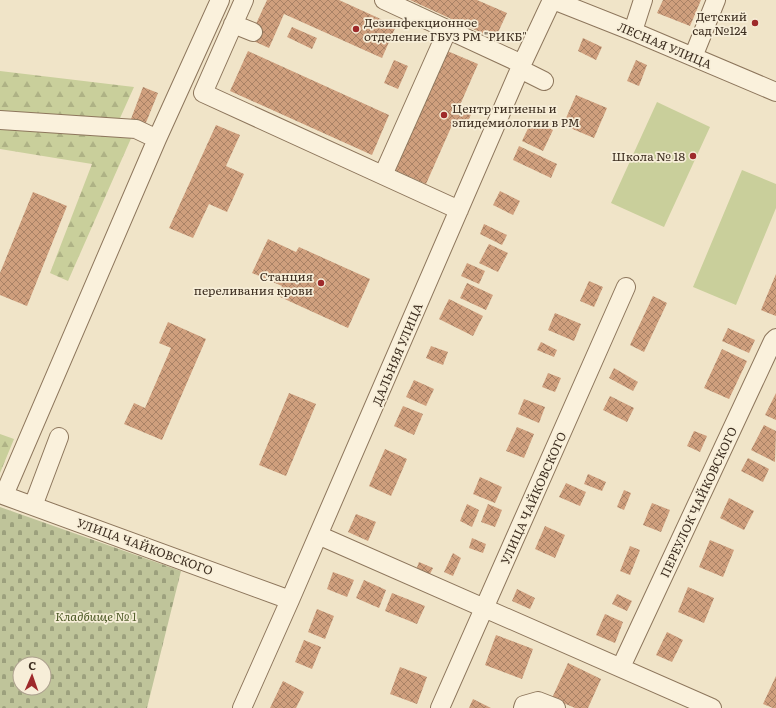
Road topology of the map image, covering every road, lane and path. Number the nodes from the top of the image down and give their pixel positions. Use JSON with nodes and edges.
{"nodes":[{"id":1,"x":220,"y":0,"type":"edge"},
{"id":2,"x":244,"y":0,"type":"edge"},
{"id":3,"x":384,"y":0,"type":"edge"},
{"id":4,"x":553,"y":0,"type":"edge"},
{"id":5,"x":643,"y":0,"type":"edge"},
{"id":6,"x":716,"y":0,"type":"edge"},
{"id":7,"x":233,"y":24,"type":"junction"},
{"id":8,"x":448,"y":29,"type":"junction"},
{"id":9,"x":252,"y":32,"type":"dead end"},
{"id":10,"x":633,"y":32,"type":"junction"},
{"id":11,"x":693,"y":57,"type":"junction"},
{"id":12,"x":521,"y":66,"type":"junction"},
{"id":13,"x":544,"y":81,"type":"dead end"},
{"id":14,"x":776,"y":92,"type":"edge"},
{"id":15,"x":0,"y":120,"type":"edge"},
{"id":16,"x":157,"y":139,"type":"junction"},
{"id":17,"x":383,"y":175,"type":"junction"},
{"id":18,"x":459,"y":210,"type":"junction"},
{"id":19,"x":626,"y":287,"type":"dead end"},
{"id":20,"x":776,"y":338,"type":"edge"},
{"id":21,"x":59,"y":437,"type":"dead end"},
{"id":22,"x":2,"y":494,"type":"edge"},
{"id":23,"x":33,"y":506,"type":"junction"},
{"id":24,"x":318,"y":535,"type":"junction"},
{"id":25,"x":290,"y":600,"type":"junction"},
{"id":26,"x":484,"y":608,"type":"junction"},
{"id":27,"x":621,"y":668,"type":"junction"},
{"id":28,"x":242,"y":708,"type":"edge"},
{"id":29,"x":440,"y":708,"type":"edge"},
{"id":30,"x":523,"y":708,"type":"edge"},
{"id":31,"x":556,"y":708,"type":"edge"},
{"id":32,"x":712,"y":708,"type":"edge"}],
"edges":[{"from":1,"to":16,"type":"street"},
{"from":2,"to":7,"type":"street"},
{"from":3,"to":8,"type":"street"},
{"from":4,"to":10,"type":"street","name":"ЛЕСНАЯ УЛИЦА"},
{"from":4,"to":12,"type":"street","name":"ДАЛЬНЯЯ УЛИЦА"},
{"from":5,"to":10,"type":"street"},
{"from":6,"to":11,"type":"street"},
{"from":7,"to":9,"type":"street"},
{"from":7,"to":17,"type":"street"},
{"from":8,"to":12,"type":"street"},
{"from":8,"to":17,"type":"street"},
{"from":10,"to":11,"type":"street","name":"ЛЕСНАЯ УЛИЦА"},
{"from":11,"to":14,"type":"street","name":"ЛЕСНАЯ УЛИЦА"},
{"from":12,"to":13,"type":"street"},
{"from":12,"to":18,"type":"street","name":"ДАЛЬНЯЯ УЛИЦА"},
{"from":15,"to":16,"type":"street"},
{"from":16,"to":22,"type":"street"},
{"from":17,"to":18,"type":"street"},
{"from":18,"to":24,"type":"street","name":"ДАЛЬНЯЯ УЛИЦА"},
{"from":19,"to":26,"type":"street","name":"УЛИЦА ЧАЙКОВСКОГО"},
{"from":20,"to":27,"type":"street","name":"ПЕРЕУЛОК ЧАЙКОВСКОГО"},
{"from":21,"to":23,"type":"street"},
{"from":22,"to":23,"type":"street","name":"УЛИЦА ЧАЙКОВСКОГО"},
{"from":23,"to":25,"type":"street","name":"УЛИЦА ЧАЙКОВСКОГО"},
{"from":24,"to":25,"type":"street","name":"ДАЛЬНЯЯ УЛИЦА"},
{"from":24,"to":26,"type":"street"},
{"from":25,"to":28,"type":"street","name":"ДАЛЬНЯЯ УЛИЦА"},
{"from":26,"to":27,"type":"street"},
{"from":26,"to":29,"type":"street","name":"УЛИЦА ЧАЙКОВСКОГО"},
{"from":27,"to":32,"type":"street"},
{"from":30,"to":31,"type":"street"}]}
